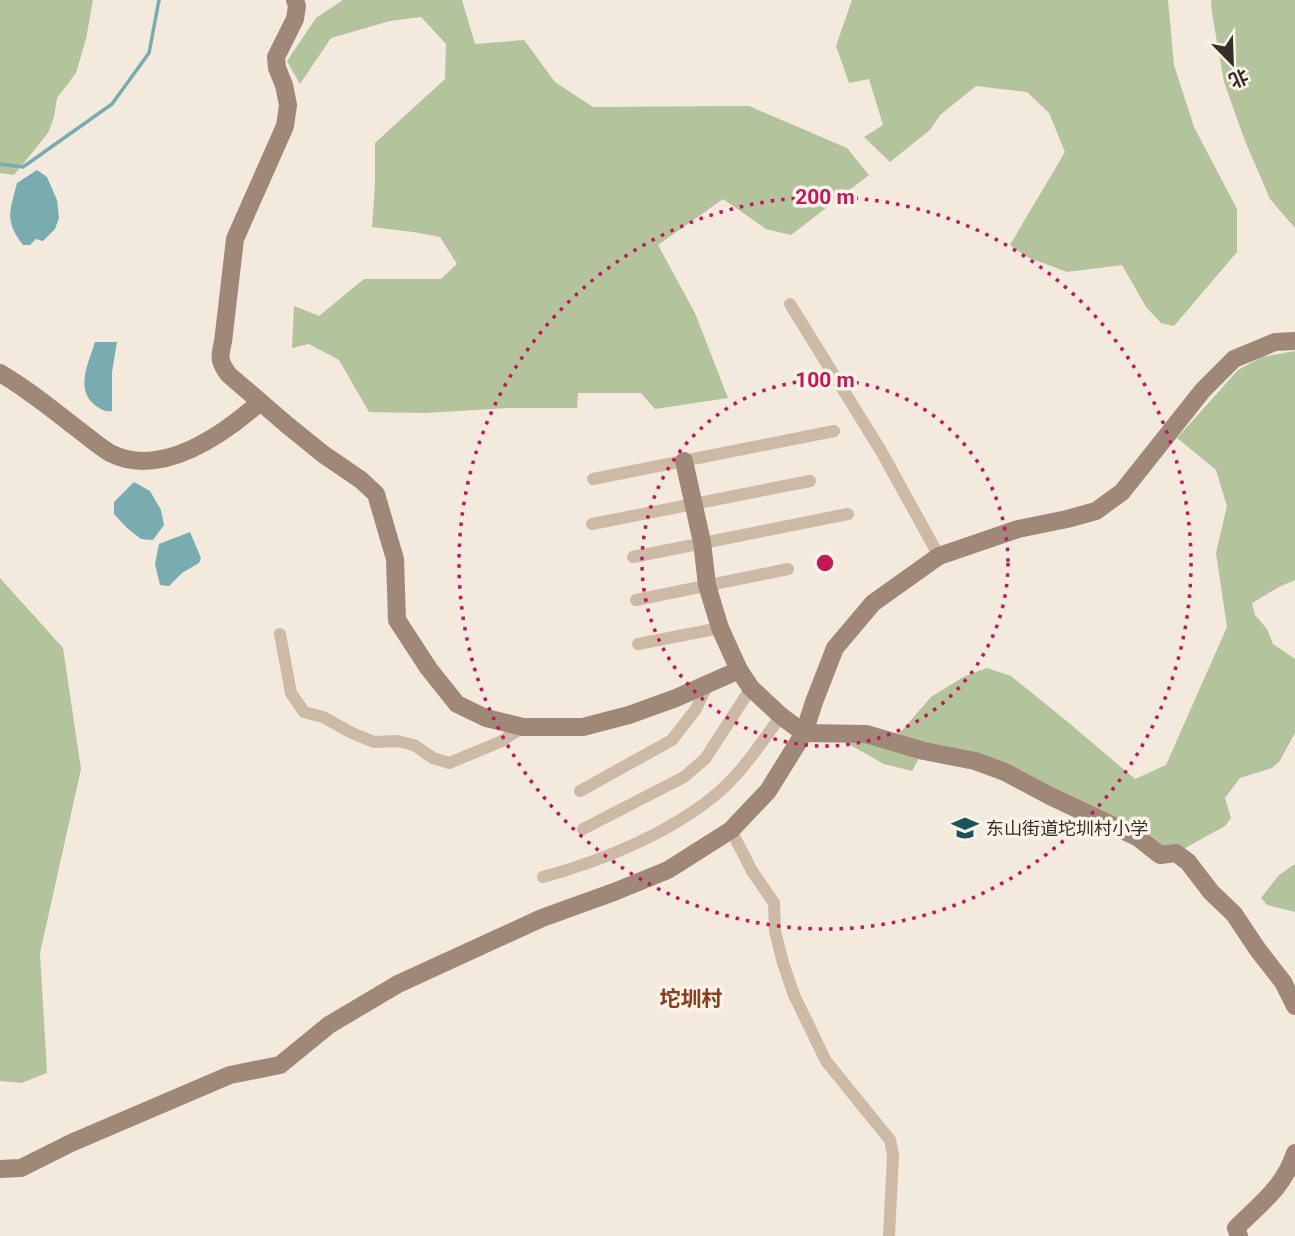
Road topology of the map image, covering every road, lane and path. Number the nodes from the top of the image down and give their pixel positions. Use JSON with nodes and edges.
{"nodes":[{"id":1,"x":295,"y":0,"type":"edge"},
{"id":2,"x":790,"y":304,"type":"dead end"},
{"id":3,"x":1295,"y":341,"type":"edge"},
{"id":4,"x":0,"y":373,"type":"edge"},
{"id":5,"x":260,"y":402,"type":"junction"},
{"id":6,"x":834,"y":431,"type":"dead end"},
{"id":7,"x":684,"y":461,"type":"junction"},
{"id":8,"x":593,"y":478,"type":"dead end"},
{"id":9,"x":810,"y":481,"type":"dead end"},
{"id":10,"x":693,"y":504,"type":"junction"},
{"id":11,"x":848,"y":514,"type":"dead end"},
{"id":12,"x":592,"y":524,"type":"dead end"},
{"id":13,"x":702,"y":542,"type":"junction"},
{"id":14,"x":939,"y":556,"type":"junction"},
{"id":15,"x":633,"y":557,"type":"dead end"},
{"id":16,"x":788,"y":569,"type":"dead end"},
{"id":17,"x":707,"y":585,"type":"junction"},
{"id":18,"x":636,"y":600,"type":"dead end"},
{"id":19,"x":720,"y":628,"type":"junction"},
{"id":20,"x":280,"y":634,"type":"dead end"},
{"id":21,"x":638,"y":643,"type":"dead end"},
{"id":22,"x":739,"y":670,"type":"junction"},
{"id":23,"x":708,"y":684,"type":"junction"},
{"id":24,"x":751,"y":688,"type":"junction"},
{"id":25,"x":781,"y":716,"type":"junction"},
{"id":26,"x":523,"y":727,"type":"junction"},
{"id":27,"x":804,"y":733,"type":"junction"},
{"id":28,"x":580,"y":791,"type":"dead end"},
{"id":29,"x":583,"y":829,"type":"dead end"},
{"id":30,"x":731,"y":830,"type":"junction"},
{"id":31,"x":542,"y":877,"type":"dead end"},
{"id":32,"x":1295,"y":1006,"type":"edge"},
{"id":33,"x":1295,"y":1153,"type":"edge"},
{"id":34,"x":0,"y":1169,"type":"edge"},
{"id":35,"x":889,"y":1236,"type":"edge"},
{"id":36,"x":1239,"y":1236,"type":"edge"}],
"edges":[{"from":1,"to":5,"type":"street"},
{"from":2,"to":14,"type":"street"},
{"from":3,"to":14,"type":"street"},
{"from":4,"to":5,"type":"street"},
{"from":5,"to":26,"type":"street"},
{"from":6,"to":7,"type":"street"},
{"from":7,"to":8,"type":"street"},
{"from":7,"to":10,"type":"street"},
{"from":9,"to":10,"type":"street"},
{"from":10,"to":12,"type":"street"},
{"from":10,"to":13,"type":"street"},
{"from":11,"to":13,"type":"street"},
{"from":13,"to":15,"type":"street"},
{"from":13,"to":17,"type":"street"},
{"from":14,"to":27,"type":"street"},
{"from":16,"to":17,"type":"street"},
{"from":17,"to":18,"type":"street"},
{"from":17,"to":19,"type":"street"},
{"from":19,"to":21,"type":"street"},
{"from":19,"to":22,"type":"street"},
{"from":20,"to":26,"type":"street"},
{"from":22,"to":23,"type":"street"},
{"from":22,"to":24,"type":"street"},
{"from":23,"to":26,"type":"street"},
{"from":23,"to":28,"type":"street"},
{"from":24,"to":25,"type":"street"},
{"from":24,"to":29,"type":"street"},
{"from":25,"to":27,"type":"street"},
{"from":25,"to":31,"type":"street"},
{"from":27,"to":30,"type":"street"},
{"from":27,"to":32,"type":"street"},
{"from":30,"to":34,"type":"street"},
{"from":30,"to":35,"type":"street"},
{"from":33,"to":36,"type":"street"}]}
